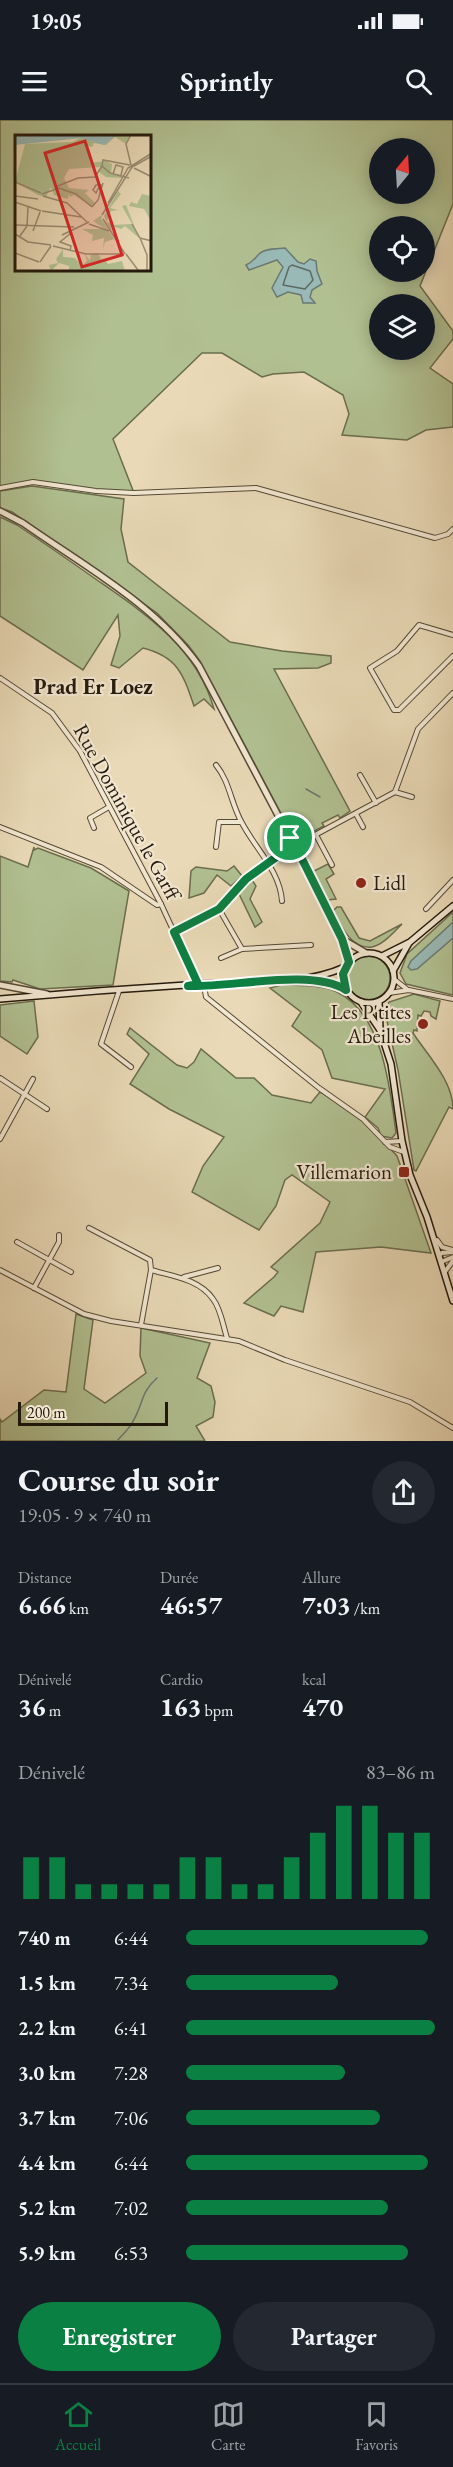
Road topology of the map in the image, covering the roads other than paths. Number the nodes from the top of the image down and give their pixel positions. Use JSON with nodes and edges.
{"nodes":[{"id":1,"x":0,"y":488,"type":"edge"},
{"id":2,"x":0,"y":511,"type":"edge"},
{"id":3,"x":453,"y":529,"type":"edge"},
{"id":4,"x":453,"y":635,"type":"edge"},
{"id":5,"x":453,"y":656,"type":"edge"},
{"id":6,"x":0,"y":678,"type":"edge"},
{"id":7,"x":453,"y":693,"type":"edge"},
{"id":8,"x":216,"y":765,"type":"dead end"},
{"id":9,"x":360,"y":775,"type":"dead end"},
{"id":10,"x":395,"y":792,"type":"junction"},
{"id":11,"x":412,"y":797,"type":"dead end"},
{"id":12,"x":376,"y":803,"type":"junction"},
{"id":13,"x":109,"y":807,"type":"junction"},
{"id":14,"x":356,"y":814,"type":"junction"},
{"id":15,"x":241,"y":822,"type":"junction"},
{"id":16,"x":0,"y":827,"type":"edge"},
{"id":17,"x":363,"y":827,"type":"dead end"},
{"id":18,"x":94,"y":828,"type":"dead end"},
{"id":19,"x":316,"y":835,"type":"junction"},
{"id":20,"x":290,"y":838,"type":"junction"},
{"id":21,"x":302,"y":842,"type":"junction"},
{"id":22,"x":216,"y":847,"type":"dead end"},
{"id":23,"x":286,"y":850,"type":"junction"},
{"id":24,"x":299,"y":853,"type":"junction"},
{"id":25,"x":268,"y":862,"type":"junction"},
{"id":26,"x":332,"y":865,"type":"dead end"},
{"id":27,"x":453,"y":880,"type":"edge"},
{"id":28,"x":282,"y":901,"type":"dead end"},
{"id":29,"x":161,"y":904,"type":"junction"},
{"id":30,"x":453,"y":906,"type":"edge"},
{"id":31,"x":219,"y":909,"type":"junction"},
{"id":32,"x":426,"y":909,"type":"dead end"},
{"id":33,"x":174,"y":932,"type":"junction"},
{"id":34,"x":342,"y":939,"type":"junction"},
{"id":35,"x":410,"y":942,"type":"junction"},
{"id":36,"x":311,"y":945,"type":"dead end"},
{"id":37,"x":242,"y":949,"type":"junction"},
{"id":38,"x":366,"y":953,"type":"junction"},
{"id":39,"x":382,"y":956,"type":"junction"},
{"id":40,"x":221,"y":958,"type":"dead end"},
{"id":41,"x":347,"y":964,"type":"junction"},
{"id":42,"x":393,"y":971,"type":"junction"},
{"id":43,"x":394,"y":979,"type":"junction"},
{"id":44,"x":303,"y":980,"type":"junction"},
{"id":45,"x":0,"y":985,"type":"edge"},
{"id":46,"x":201,"y":985,"type":"junction"},
{"id":47,"x":7,"y":986,"type":"junction"},
{"id":48,"x":346,"y":990,"type":"junction"},
{"id":49,"x":409,"y":990,"type":"junction"},
{"id":50,"x":119,"y":991,"type":"junction"},
{"id":51,"x":389,"y":993,"type":"junction"},
{"id":52,"x":52,"y":995,"type":"junction"},
{"id":53,"x":0,"y":999,"type":"edge"},
{"id":54,"x":8,"y":999,"type":"junction"},
{"id":55,"x":453,"y":999,"type":"edge"},
{"id":56,"x":361,"y":1002,"type":"junction"},
{"id":57,"x":379,"y":1002,"type":"junction"},
{"id":58,"x":380,"y":1030,"type":"junction"},
{"id":59,"x":131,"y":1066,"type":"dead end"},
{"id":60,"x":0,"y":1078,"type":"edge"},
{"id":61,"x":33,"y":1079,"type":"dead end"},
{"id":62,"x":25,"y":1095,"type":"junction"},
{"id":63,"x":47,"y":1109,"type":"dead end"},
{"id":64,"x":0,"y":1139,"type":"edge"},
{"id":65,"x":402,"y":1141,"type":"junction"},
{"id":66,"x":385,"y":1142,"type":"junction"},
{"id":67,"x":404,"y":1152,"type":"junction"},
{"id":68,"x":89,"y":1228,"type":"dead end"},
{"id":69,"x":430,"y":1228,"type":"junction"},
{"id":70,"x":59,"y":1235,"type":"dead end"},
{"id":71,"x":17,"y":1242,"type":"dead end"},
{"id":72,"x":453,"y":1251,"type":"edge"},
{"id":73,"x":440,"y":1258,"type":"junction"},
{"id":74,"x":453,"y":1259,"type":"edge"},
{"id":75,"x":49,"y":1260,"type":"junction"},
{"id":76,"x":218,"y":1268,"type":"dead end"},
{"id":77,"x":0,"y":1270,"type":"edge"},
{"id":78,"x":150,"y":1270,"type":"junction"},
{"id":79,"x":71,"y":1272,"type":"dead end"},
{"id":80,"x":444,"y":1274,"type":"junction"},
{"id":81,"x":183,"y":1278,"type":"junction"},
{"id":82,"x":34,"y":1288,"type":"junction"},
{"id":83,"x":453,"y":1301,"type":"edge"},
{"id":84,"x":141,"y":1325,"type":"junction"},
{"id":85,"x":227,"y":1338,"type":"junction"},
{"id":86,"x":453,"y":1428,"type":"edge"}],
"edges":[{"from":1,"to":3,"type":"street"},
{"from":2,"to":20,"type":"main road"},
{"from":4,"to":5,"type":"street"},
{"from":6,"to":13,"type":"street","name":"Rue Dominique le Garff"},
{"from":7,"to":10,"type":"street"},
{"from":8,"to":15,"type":"street"},
{"from":9,"to":12,"type":"street"},
{"from":10,"to":11,"type":"street"},
{"from":10,"to":12,"type":"street"},
{"from":12,"to":14,"type":"street"},
{"from":13,"to":18,"type":"street"},
{"from":13,"to":29,"type":"street","name":"Rue Dominique le Garff"},
{"from":14,"to":17,"type":"street"},
{"from":14,"to":19,"type":"street"},
{"from":15,"to":22,"type":"street"},
{"from":15,"to":25,"type":"street"},
{"from":16,"to":29,"type":"street"},
{"from":19,"to":21,"type":"street"},
{"from":19,"to":26,"type":"street"},
{"from":20,"to":21,"type":"main road"},
{"from":20,"to":23,"type":"main road"},
{"from":21,"to":24,"type":"main road"},
{"from":23,"to":24,"type":"main road"},
{"from":23,"to":25,"type":"street"},
{"from":24,"to":34,"type":"main road"},
{"from":25,"to":28,"type":"street"},
{"from":25,"to":31,"type":"street"},
{"from":27,"to":32,"type":"street"},
{"from":29,"to":33,"type":"street","name":"Rue Dominique le Garff"},
{"from":30,"to":35,"type":"main road"},
{"from":31,"to":33,"type":"street"},
{"from":31,"to":37,"type":"street"},
{"from":33,"to":46,"type":"street","name":"Rue Dominique le Garff"},
{"from":34,"to":38,"type":"main road"},
{"from":34,"to":41,"type":"main road"},
{"from":35,"to":39,"type":"main road"},
{"from":35,"to":42,"type":"main road"},
{"from":36,"to":37,"type":"street"},
{"from":37,"to":40,"type":"street"},
{"from":38,"to":39,"type":"main road"},
{"from":38,"to":41,"type":"main road"},
{"from":39,"to":42,"type":"main road"},
{"from":41,"to":44,"type":"main road"},
{"from":41,"to":48,"type":"main road"},
{"from":42,"to":43,"type":"main road"},
{"from":43,"to":49,"type":"street"},
{"from":43,"to":51,"type":"main road"},
{"from":44,"to":46,"type":"main road"},
{"from":44,"to":48,"type":"main road"},
{"from":45,"to":47,"type":"main road"},
{"from":46,"to":50,"type":"main road"},
{"from":46,"to":66,"type":"street","name":"Rue Dominique le Garff"},
{"from":47,"to":52,"type":"main road"},
{"from":47,"to":54,"type":"main road"},
{"from":48,"to":56,"type":"main road"},
{"from":49,"to":51,"type":"street"},
{"from":49,"to":55,"type":"street"},
{"from":50,"to":52,"type":"main road"},
{"from":50,"to":59,"type":"street"},
{"from":51,"to":57,"type":"main road"},
{"from":52,"to":54,"type":"main road"},
{"from":53,"to":54,"type":"main road"},
{"from":56,"to":57,"type":"main road"},
{"from":56,"to":58,"type":"main road"},
{"from":57,"to":58,"type":"main road"},
{"from":58,"to":65,"type":"main road"},
{"from":60,"to":62,"type":"street"},
{"from":61,"to":62,"type":"street"},
{"from":62,"to":63,"type":"street"},
{"from":62,"to":64,"type":"street"},
{"from":65,"to":66,"type":"street"},
{"from":65,"to":67,"type":"main road"},
{"from":66,"to":67,"type":"street","name":"Rue Dominique le Garff"},
{"from":67,"to":69,"type":"main road"},
{"from":68,"to":78,"type":"street"},
{"from":69,"to":72,"type":"street"},
{"from":69,"to":73,"type":"main road"},
{"from":70,"to":75,"type":"street"},
{"from":71,"to":75,"type":"street"},
{"from":72,"to":73,"type":"street"},
{"from":73,"to":74,"type":"street"},
{"from":73,"to":80,"type":"main road"},
{"from":74,"to":80,"type":"street"},
{"from":75,"to":79,"type":"street"},
{"from":75,"to":82,"type":"street"},
{"from":76,"to":81,"type":"street"},
{"from":77,"to":82,"type":"street"},
{"from":78,"to":81,"type":"street"},
{"from":78,"to":84,"type":"street"},
{"from":80,"to":83,"type":"main road"},
{"from":81,"to":85,"type":"street"},
{"from":82,"to":84,"type":"street"},
{"from":84,"to":85,"type":"street"},
{"from":85,"to":86,"type":"street"}]}
